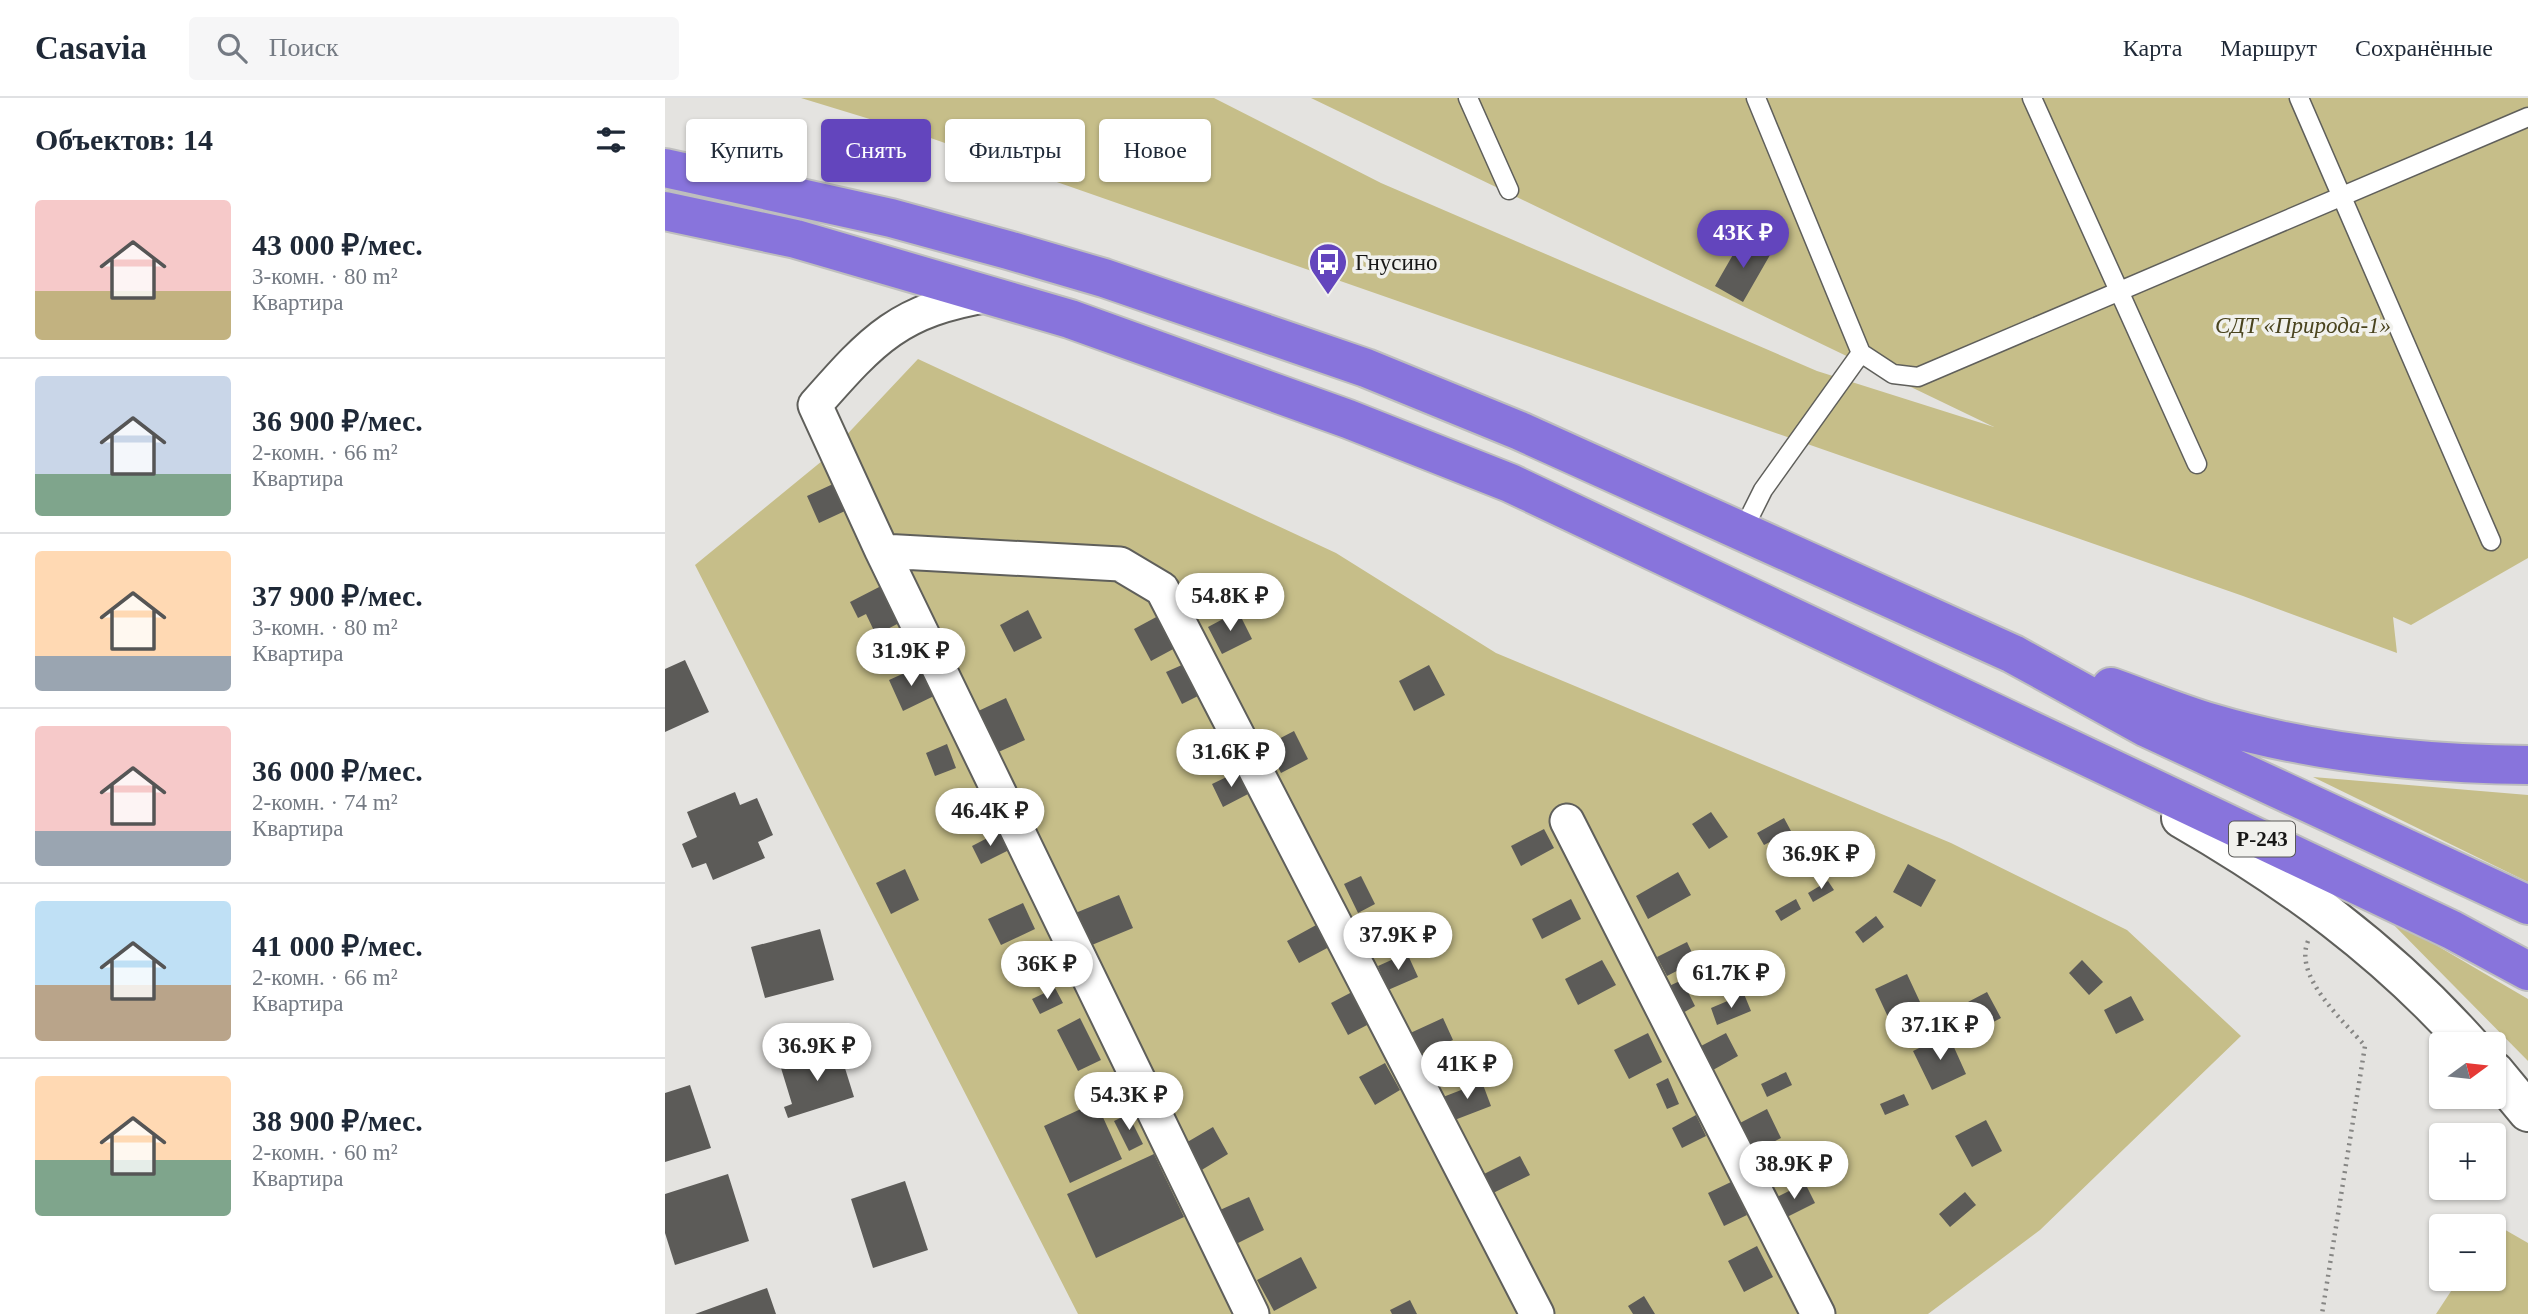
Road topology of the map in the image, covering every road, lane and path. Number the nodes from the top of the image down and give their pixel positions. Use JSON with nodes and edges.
{"nodes":[{"id":1,"x":1468,"y":98,"type":"edge"},
{"id":2,"x":1756,"y":98,"type":"edge"},
{"id":3,"x":2032,"y":98,"type":"edge"},
{"id":4,"x":2299,"y":98,"type":"edge"},
{"id":5,"x":2528,"y":117,"type":"edge"},
{"id":6,"x":665,"y":168,"type":"edge"},
{"id":7,"x":1509,"y":190,"type":"dead end"},
{"id":8,"x":2341,"y":194,"type":"junction"},
{"id":9,"x":665,"y":211,"type":"edge"},
{"id":10,"x":2119,"y":290,"type":"junction"},
{"id":11,"x":993,"y":295,"type":"junction"},
{"id":12,"x":1861,"y":353,"type":"junction"},
{"id":13,"x":2197,"y":464,"type":"dead end"},
{"id":14,"x":1743,"y":530,"type":"junction"},
{"id":15,"x":2491,"y":541,"type":"dead end"},
{"id":16,"x":882,"y":551,"type":"junction"},
{"id":17,"x":2013,"y":654,"type":"junction"},
{"id":18,"x":1993,"y":711,"type":"junction"},
{"id":19,"x":2528,"y":765,"type":"edge"},
{"id":20,"x":1567,"y":821,"type":"dead end"},
{"id":21,"x":2528,"y":905,"type":"edge"},
{"id":22,"x":2321,"y":907,"type":"junction"},
{"id":23,"x":2528,"y":971,"type":"edge"},
{"id":24,"x":2457,"y":1032,"type":"edge"},
{"id":25,"x":2506,"y":1085,"type":"edge"},
{"id":26,"x":2528,"y":1112,"type":"edge"},
{"id":27,"x":1252,"y":1314,"type":"edge"},
{"id":28,"x":1537,"y":1314,"type":"edge"},
{"id":29,"x":1818,"y":1314,"type":"edge"},
{"id":30,"x":2322,"y":1314,"type":"edge"}],
"edges":[{"from":1,"to":7,"type":"lane"},
{"from":2,"to":12,"type":"lane"},
{"from":3,"to":10,"type":"lane"},
{"from":4,"to":8,"type":"lane"},
{"from":5,"to":8,"type":"lane"},
{"from":6,"to":14,"type":"highway"},
{"from":8,"to":10,"type":"lane"},
{"from":8,"to":15,"type":"lane"},
{"from":9,"to":11,"type":"highway"},
{"from":10,"to":12,"type":"lane"},
{"from":10,"to":13,"type":"lane"},
{"from":11,"to":16,"type":"street"},
{"from":11,"to":18,"type":"highway"},
{"from":12,"to":14,"type":"lane"},
{"from":14,"to":17,"type":"highway"},
{"from":16,"to":27,"type":"street"},
{"from":16,"to":28,"type":"street"},
{"from":17,"to":19,"type":"highway"},
{"from":17,"to":21,"type":"highway","number":"Р-243"},
{"from":18,"to":22,"type":"main road","number":"Р-243"},
{"from":18,"to":23,"type":"highway","number":"Р-243"},
{"from":20,"to":29,"type":"street"},
{"from":22,"to":24,"type":"main road","number":"Р-243"},
{"from":22,"to":30,"type":"path"},
{"from":25,"to":26,"type":"main road"}]}
